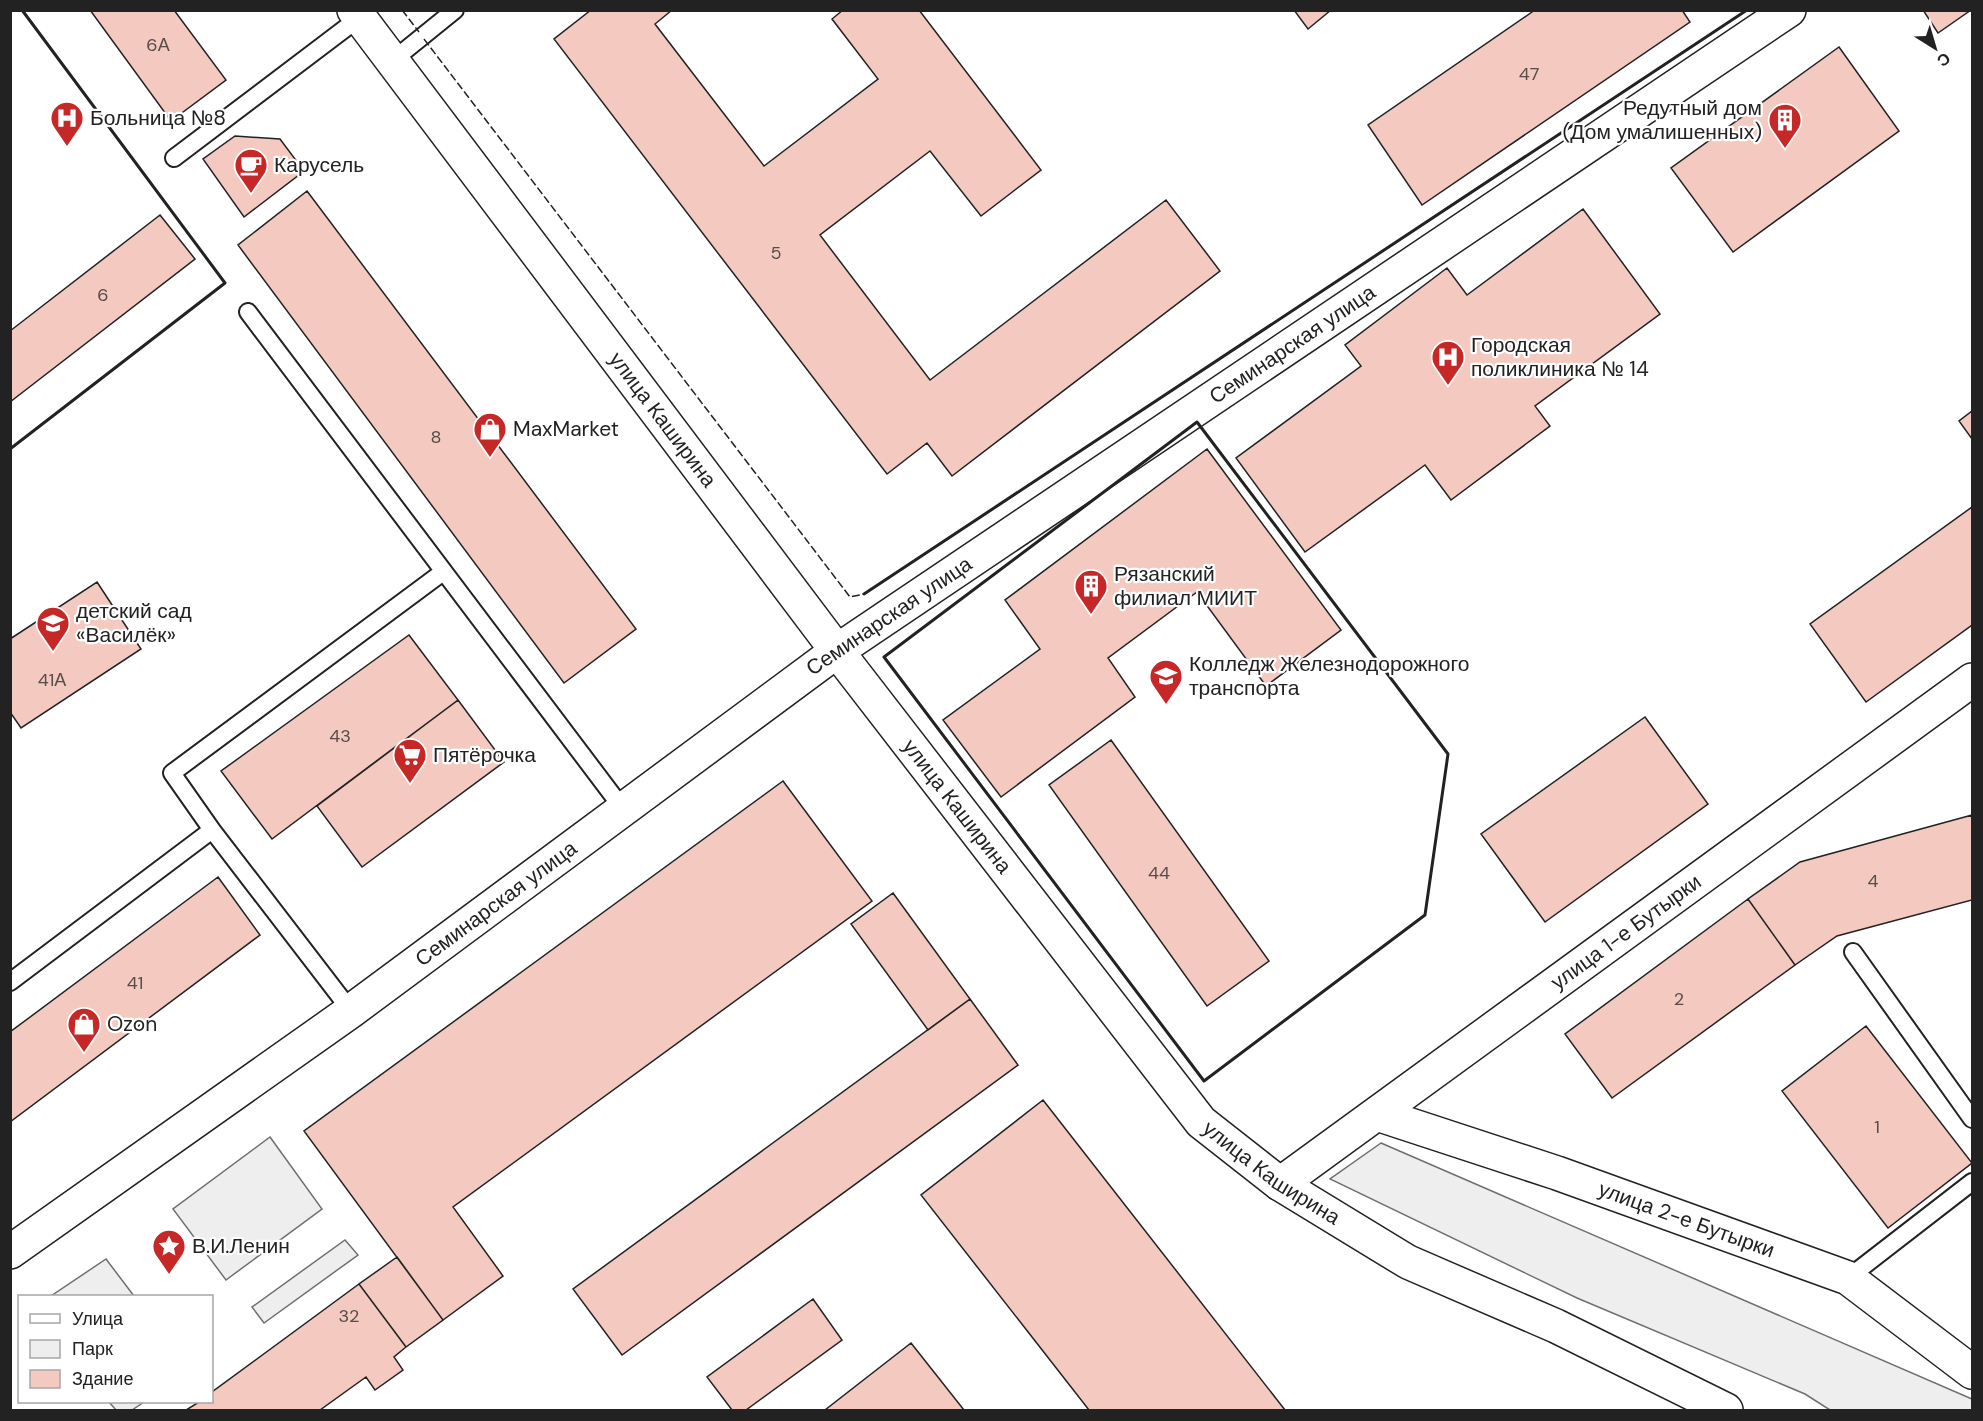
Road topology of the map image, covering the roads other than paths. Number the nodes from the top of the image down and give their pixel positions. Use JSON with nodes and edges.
{"nodes":[{"id":1,"x":455,"y":10,"type":"edge"},
{"id":2,"x":1789,"y":10,"type":"edge"},
{"id":3,"x":356,"y":14,"type":"edge"},
{"id":4,"x":392,"y":60,"type":"junction"},
{"id":5,"x":174,"y":158,"type":"dead end"},
{"id":6,"x":248,"y":312,"type":"dead end"},
{"id":7,"x":443,"y":572,"type":"junction"},
{"id":8,"x":837,"y":651,"type":"junction"},
{"id":9,"x":1972,"y":680,"type":"edge"},
{"id":10,"x":623,"y":809,"type":"junction"},
{"id":11,"x":212,"y":830,"type":"junction"},
{"id":12,"x":1853,"y":952,"type":"dead end"},
{"id":13,"x":10,"y":981,"type":"edge"},
{"id":14,"x":351,"y":1011,"type":"junction"},
{"id":15,"x":1377,"y":1114,"type":"junction"},
{"id":16,"x":1972,"y":1119,"type":"edge"},
{"id":17,"x":1972,"y":1182,"type":"edge"},
{"id":18,"x":1280,"y":1184,"type":"junction"},
{"id":19,"x":10,"y":1252,"type":"edge"},
{"id":20,"x":1848,"y":1278,"type":"junction"},
{"id":21,"x":1972,"y":1372,"type":"edge"},
{"id":22,"x":1726,"y":1410,"type":"edge"}],
"edges":[{"from":1,"to":4,"type":"lane"},
{"from":2,"to":8,"type":"main road","name":"Семинарская улица"},
{"from":3,"to":4,"type":"main road","name":"улица Каширина"},
{"from":3,"to":5,"type":"lane"},
{"from":4,"to":8,"type":"main road","name":"улица Каширина"},
{"from":6,"to":7,"type":"lane"},
{"from":7,"to":10,"type":"lane"},
{"from":7,"to":11,"type":"lane"},
{"from":8,"to":10,"type":"main road","name":"Семинарская улица"},
{"from":8,"to":18,"type":"main road","name":"улица Каширина"},
{"from":9,"to":15,"type":"main road","name":"улица 1-е Бутырки"},
{"from":10,"to":14,"type":"main road","name":"Семинарская улица"},
{"from":11,"to":13,"type":"lane"},
{"from":11,"to":14,"type":"lane"},
{"from":12,"to":16,"type":"lane"},
{"from":14,"to":19,"type":"main road","name":"Семинарская улица"},
{"from":15,"to":18,"type":"main road","name":"улица 1-е Бутырки"},
{"from":15,"to":20,"type":"main road","name":"улица 2-е Бутырки"},
{"from":17,"to":20,"type":"lane"},
{"from":18,"to":22,"type":"main road","name":"улица Каширина"},
{"from":20,"to":21,"type":"main road","name":"улица 2-е Бутырки"}]}
